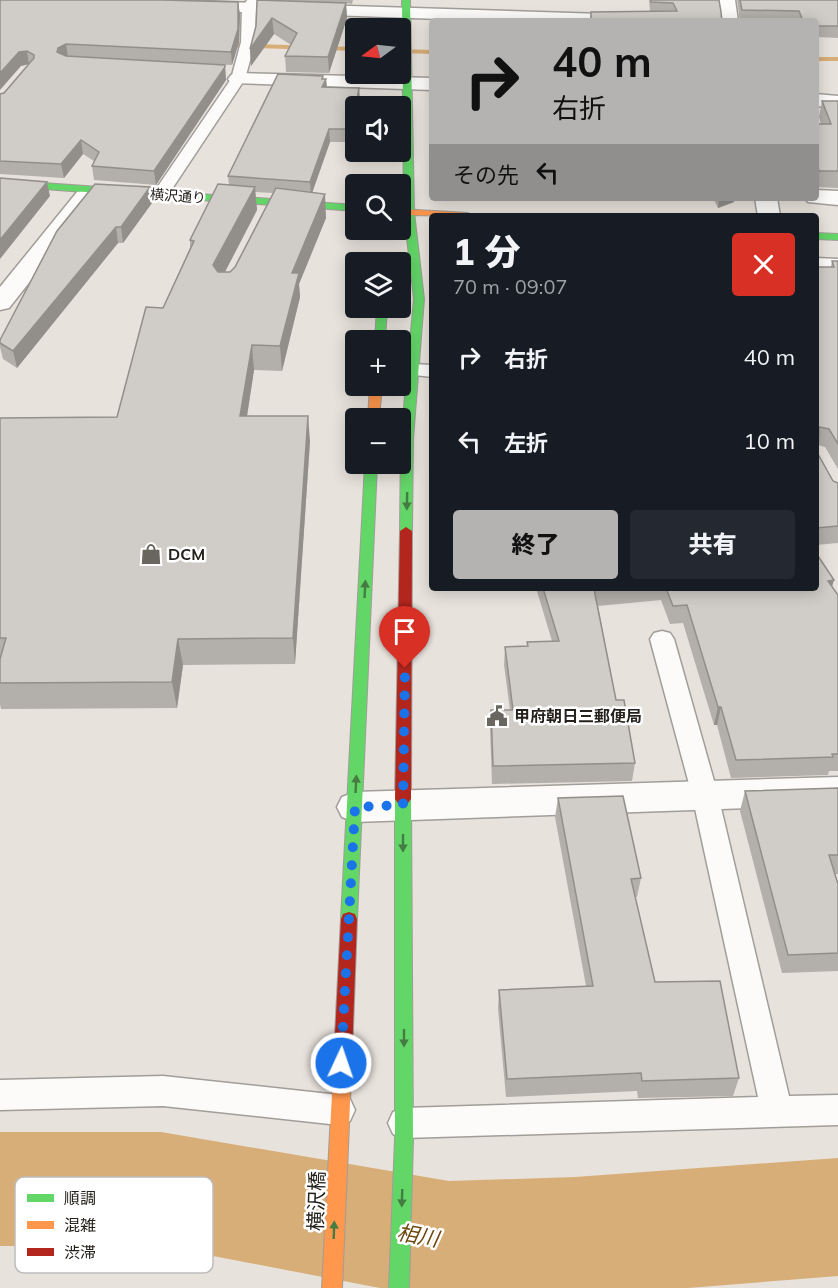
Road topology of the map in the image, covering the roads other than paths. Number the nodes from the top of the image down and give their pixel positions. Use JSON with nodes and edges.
{"nodes":[{"id":1,"x":726,"y":0,"type":"edge"},
{"id":2,"x":251,"y":4,"type":"edge"},
{"id":3,"x":179,"y":6,"type":"edge"},
{"id":4,"x":406,"y":6,"type":"edge"},
{"id":5,"x":613,"y":18,"type":"edge"},
{"id":6,"x":729,"y":18,"type":"edge"},
{"id":7,"x":236,"y":74,"type":"junction"},
{"id":8,"x":345,"y":80,"type":"edge"},
{"id":9,"x":411,"y":83,"type":"edge"},
{"id":10,"x":406,"y":84,"type":"edge"},
{"id":11,"x":429,"y":84,"type":"edge"},
{"id":12,"x":819,"y":100,"type":"edge"},
{"id":13,"x":838,"y":102,"type":"edge"},
{"id":14,"x":405,"y":174,"type":"edge"},
{"id":15,"x":0,"y":183,"type":"edge"},
{"id":16,"x":91,"y":189,"type":"junction"},
{"id":17,"x":160,"y":195,"type":"junction"},
{"id":18,"x":819,"y":197,"type":"edge"},
{"id":19,"x":838,"y":198,"type":"edge"},
{"id":20,"x":272,"y":202,"type":"junction"},
{"id":21,"x":345,"y":207,"type":"edge"},
{"id":22,"x":411,"y":212,"type":"edge"},
{"id":23,"x":429,"y":214,"type":"edge"},
{"id":24,"x":262,"y":222,"type":"edge"},
{"id":25,"x":819,"y":236,"type":"edge"},
{"id":26,"x":838,"y":237,"type":"edge"},
{"id":27,"x":410,"y":240,"type":"edge"},
{"id":28,"x":819,"y":263,"type":"edge"},
{"id":29,"x":838,"y":264,"type":"edge"},
{"id":30,"x":0,"y":303,"type":"edge"},
{"id":31,"x":422,"y":371,"type":"edge"},
{"id":32,"x":371,"y":474,"type":"edge"},
{"id":33,"x":662,"y":639,"type":"dead end"},
{"id":34,"x":838,"y":791,"type":"edge"},
{"id":35,"x":705,"y":795,"type":"junction"},
{"id":36,"x":403,"y":805,"type":"junction"},
{"id":37,"x":355,"y":807,"type":"junction"},
{"id":38,"x":0,"y":1095,"type":"edge"},
{"id":39,"x":838,"y":1110,"type":"edge"},
{"id":40,"x":777,"y":1112,"type":"junction"},
{"id":41,"x":339,"y":1113,"type":"junction"},
{"id":42,"x":404,"y":1131,"type":"junction"},
{"id":43,"x":332,"y":1288,"type":"edge"},
{"id":44,"x":399,"y":1288,"type":"edge"}],
"edges":[{"from":1,"to":6,"type":"street"},
{"from":2,"to":3,"type":"street"},
{"from":2,"to":4,"type":"street"},
{"from":2,"to":7,"type":"lane"},
{"from":4,"to":5,"type":"street"},
{"from":7,"to":8,"type":"street"},
{"from":7,"to":17,"type":"lane"},
{"from":9,"to":11,"type":"street"},
{"from":10,"to":14,"type":"street"},
{"from":12,"to":13,"type":"street"},
{"from":15,"to":16,"type":"street","name":"横沢通り"},
{"from":16,"to":17,"type":"street","name":"横沢通り"},
{"from":16,"to":30,"type":"street"},
{"from":17,"to":20,"type":"street","name":"横沢通り"},
{"from":18,"to":19,"type":"street"},
{"from":20,"to":21,"type":"street","name":"横沢通り"},
{"from":20,"to":24,"type":"lane"},
{"from":22,"to":23,"type":"street"},
{"from":25,"to":26,"type":"street"},
{"from":27,"to":31,"type":"street"},
{"from":28,"to":29,"type":"lane"},
{"from":31,"to":36,"type":"street","one_way":true},
{"from":37,"to":32,"type":"street","name":"横沢橋","one_way":true},
{"from":33,"to":35,"type":"lane"},
{"from":34,"to":35,"type":"street"},
{"from":35,"to":36,"type":"street"},
{"from":35,"to":40,"type":"lane"},
{"from":36,"to":37,"type":"street"},
{"from":36,"to":42,"type":"street","one_way":true},
{"from":37,"to":41,"type":"street","name":"横沢橋"},
{"from":38,"to":41,"type":"lane"},
{"from":39,"to":40,"type":"lane"},
{"from":40,"to":42,"type":"lane"},
{"from":43,"to":41,"type":"street","name":"横沢橋","one_way":true},
{"from":42,"to":44,"type":"street","one_way":true}]}
